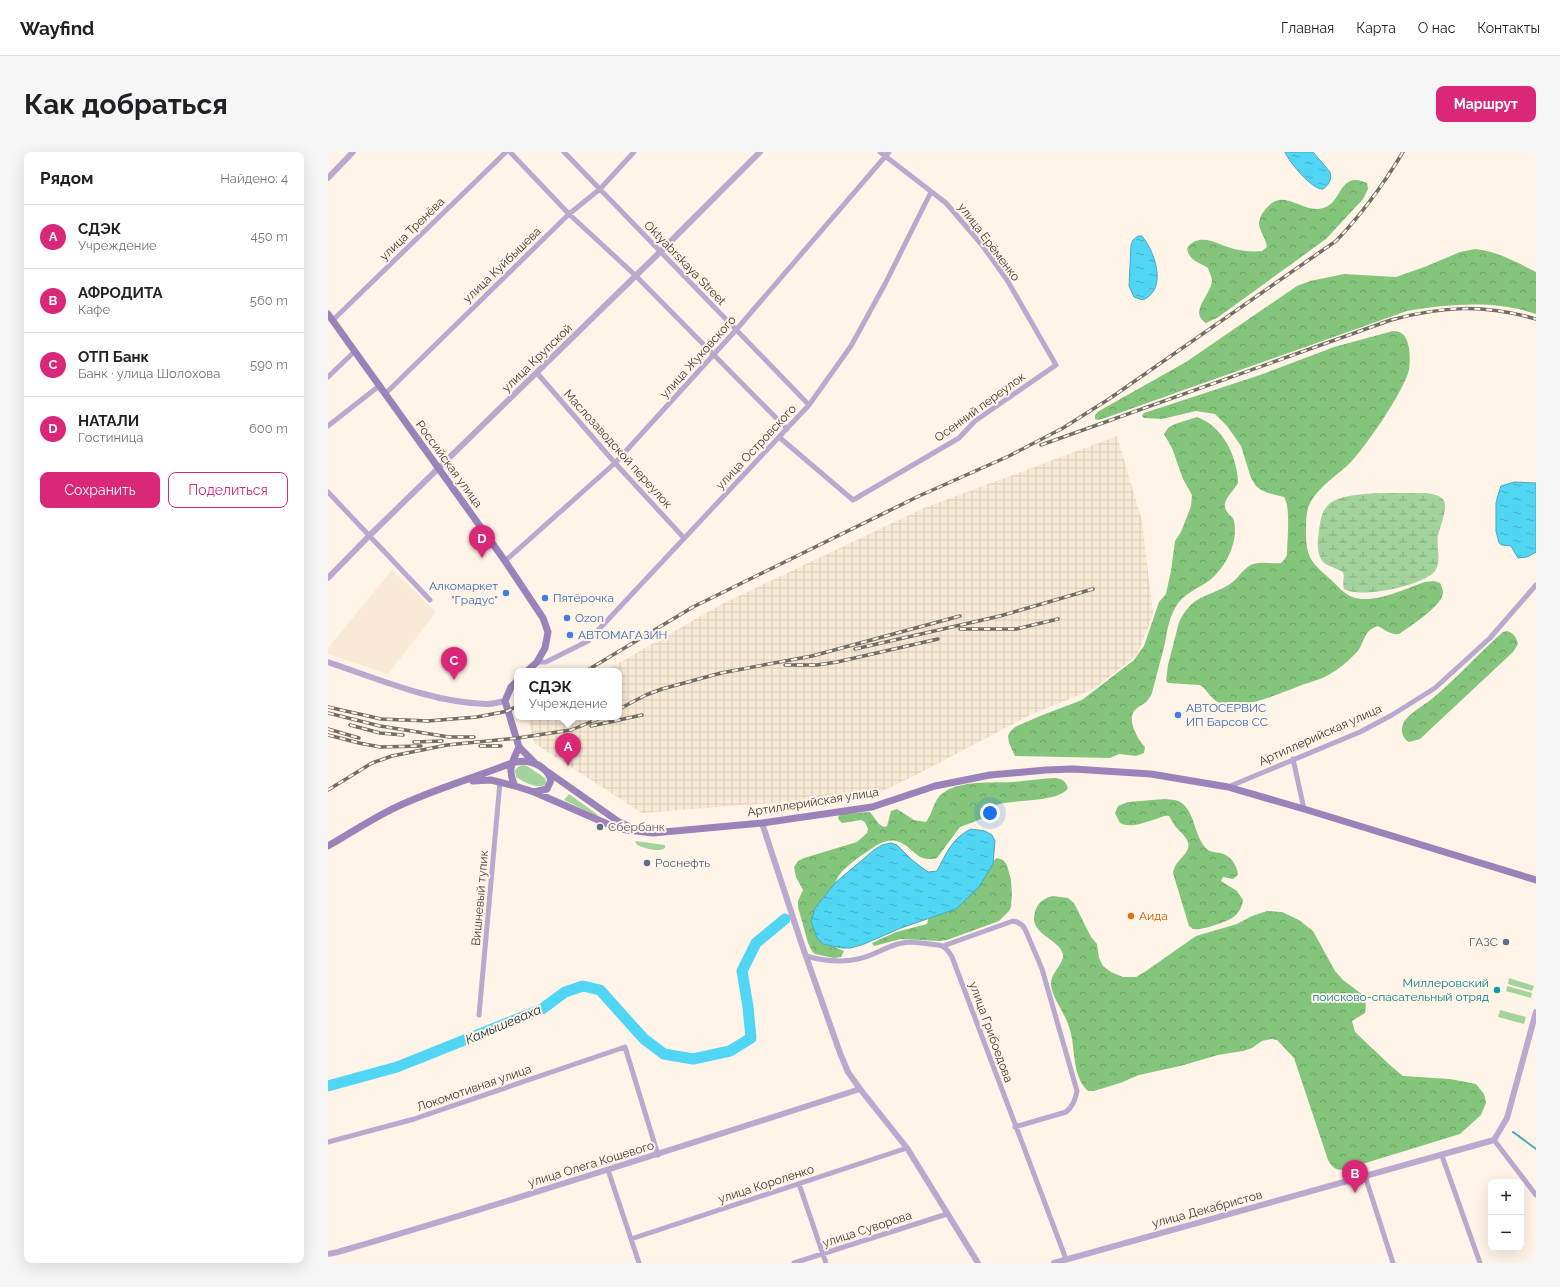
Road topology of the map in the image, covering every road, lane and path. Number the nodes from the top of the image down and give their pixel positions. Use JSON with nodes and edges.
{"nodes":[{"id":1,"x":353,"y":152,"type":"edge"},
{"id":2,"x":506,"y":152,"type":"edge"},
{"id":3,"x":510,"y":152,"type":"edge"},
{"id":4,"x":564,"y":152,"type":"edge"},
{"id":5,"x":634,"y":152,"type":"edge"},
{"id":6,"x":760,"y":152,"type":"edge"},
{"id":7,"x":880,"y":152,"type":"edge"},
{"id":8,"x":888,"y":154,"type":"edge"},
{"id":9,"x":328,"y":178,"type":"edge"},
{"id":10,"x":600,"y":189,"type":"junction"},
{"id":11,"x":931,"y":192,"type":"junction"},
{"id":12,"x":569,"y":214,"type":"junction"},
{"id":13,"x":660,"y":252,"type":"junction"},
{"id":14,"x":636,"y":276,"type":"junction"},
{"id":15,"x":330,"y":317,"type":"edge"},
{"id":16,"x":736,"y":330,"type":"junction"},
{"id":17,"x":355,"y":352,"type":"junction"},
{"id":18,"x":714,"y":355,"type":"junction"},
{"id":19,"x":1056,"y":365,"type":"joint"},
{"id":20,"x":537,"y":373,"type":"junction"},
{"id":21,"x":328,"y":377,"type":"edge"},
{"id":22,"x":380,"y":386,"type":"junction"},
{"id":23,"x":385,"y":394,"type":"junction"},
{"id":24,"x":809,"y":405,"type":"junction"},
{"id":25,"x":328,"y":426,"type":"edge"},
{"id":26,"x":787,"y":429,"type":"junction"},
{"id":27,"x":779,"y":437,"type":"junction"},
{"id":28,"x":615,"y":463,"type":"junction"},
{"id":29,"x":438,"y":469,"type":"junction"},
{"id":30,"x":328,"y":492,"type":"edge"},
{"id":31,"x":370,"y":535,"type":"junction"},
{"id":32,"x":684,"y":538,"type":"junction"},
{"id":33,"x":506,"y":561,"type":"junction"},
{"id":34,"x":328,"y":578,"type":"edge"},
{"id":35,"x":1536,"y":584,"type":"edge"},
{"id":36,"x":430,"y":600,"type":"dead end"},
{"id":37,"x":328,"y":662,"type":"edge"},
{"id":38,"x":537,"y":662,"type":"junction"},
{"id":39,"x":530,"y":668,"type":"edge"},
{"id":40,"x":514,"y":684,"type":"edge"},
{"id":41,"x":505,"y":700,"type":"junction"},
{"id":42,"x":519,"y":748,"type":"junction"},
{"id":43,"x":1293,"y":759,"type":"junction"},
{"id":44,"x":512,"y":763,"type":"junction"},
{"id":45,"x":535,"y":763,"type":"junction"},
{"id":46,"x":548,"y":772,"type":"junction"},
{"id":47,"x":461,"y":782,"type":"junction"},
{"id":48,"x":500,"y":782,"type":"junction"},
{"id":49,"x":515,"y":786,"type":"junction"},
{"id":50,"x":1228,"y":787,"type":"junction"},
{"id":51,"x":534,"y":792,"type":"junction"},
{"id":52,"x":1304,"y":809,"type":"junction"},
{"id":53,"x":762,"y":823,"type":"junction"},
{"id":54,"x":637,"y":831,"type":"junction"},
{"id":55,"x":328,"y":846,"type":"edge"},
{"id":56,"x":1536,"y":880,"type":"edge"},
{"id":57,"x":943,"y":946,"type":"junction"},
{"id":58,"x":806,"y":956,"type":"junction"},
{"id":59,"x":1536,"y":1012,"type":"edge"},
{"id":60,"x":479,"y":1015,"type":"dead end"},
{"id":61,"x":860,"y":1089,"type":"junction"},
{"id":62,"x":1015,"y":1127,"type":"junction"},
{"id":63,"x":1494,"y":1140,"type":"junction"},
{"id":64,"x":328,"y":1142,"type":"edge"},
{"id":65,"x":907,"y":1148,"type":"junction"},
{"id":66,"x":658,"y":1154,"type":"junction"},
{"id":67,"x":1442,"y":1156,"type":"junction"},
{"id":68,"x":608,"y":1170,"type":"junction"},
{"id":69,"x":1365,"y":1176,"type":"junction"},
{"id":70,"x":799,"y":1184,"type":"junction"},
{"id":71,"x":1536,"y":1195,"type":"edge"},
{"id":72,"x":947,"y":1214,"type":"junction"},
{"id":73,"x":632,"y":1239,"type":"junction"},
{"id":74,"x":328,"y":1254,"type":"edge"},
{"id":75,"x":823,"y":1254,"type":"junction"},
{"id":76,"x":1066,"y":1259,"type":"junction"},
{"id":77,"x":639,"y":1263,"type":"edge"},
{"id":78,"x":794,"y":1263,"type":"edge"},
{"id":79,"x":826,"y":1263,"type":"edge"},
{"id":80,"x":978,"y":1263,"type":"edge"},
{"id":81,"x":1054,"y":1263,"type":"edge"},
{"id":82,"x":1393,"y":1263,"type":"edge"},
{"id":83,"x":1480,"y":1263,"type":"edge"}],
"edges":[{"from":1,"to":9,"type":"street"},
{"from":2,"to":15,"type":"street","name":"улица Тренёва"},
{"from":3,"to":12,"type":"street"},
{"from":4,"to":10,"type":"street","name":"Oktyabrskaya Street"},
{"from":5,"to":10,"type":"street","name":"улица Куйбышева"},
{"from":6,"to":13,"type":"street","name":"улица Крупской"},
{"from":7,"to":8,"type":"street","name":"улица Ерёменко"},
{"from":8,"to":11,"type":"street","name":"улица Ерёменко"},
{"from":8,"to":16,"type":"street","name":"улица Жуковского"},
{"from":10,"to":12,"type":"street","name":"улица Куйбышева"},
{"from":10,"to":13,"type":"street","name":"Oktyabrskaya Street"},
{"from":11,"to":19,"type":"street","name":"улица Ерёменко"},
{"from":11,"to":24,"type":"street","name":"улица Островского"},
{"from":12,"to":14,"type":"street"},
{"from":12,"to":23,"type":"street","name":"улица Куйбышева"},
{"from":13,"to":14,"type":"street","name":"улица Крупской"},
{"from":13,"to":16,"type":"street","name":"Oktyabrskaya Street"},
{"from":14,"to":18,"type":"street"},
{"from":14,"to":20,"type":"street","name":"улица Крупской"},
{"from":15,"to":17,"type":"main road","name":"Российская улица"},
{"from":16,"to":18,"type":"street","name":"улица Жуковского"},
{"from":16,"to":24,"type":"street","name":"Oktyabrskaya Street"},
{"from":17,"to":21,"type":"street"},
{"from":17,"to":22,"type":"main road","name":"Российская улица"},
{"from":18,"to":26,"type":"street"},
{"from":18,"to":28,"type":"street","name":"улица Жуковского"},
{"from":19,"to":27,"type":"street","name":"Осенний переулок"},
{"from":20,"to":28,"type":"street","name":"Маслозаводской переулок"},
{"from":20,"to":29,"type":"street","name":"улица Крупской"},
{"from":22,"to":23,"type":"main road","name":"Российская улица"},
{"from":22,"to":25,"type":"street"},
{"from":23,"to":29,"type":"main road","name":"Российская улица"},
{"from":24,"to":26,"type":"street","name":"улица Островского"},
{"from":26,"to":27,"type":"street","name":"улица Островского"},
{"from":27,"to":32,"type":"street","name":"улица Островского"},
{"from":28,"to":32,"type":"street","name":"Маслозаводской переулок"},
{"from":28,"to":33,"type":"street","name":"улица Жуковского"},
{"from":29,"to":31,"type":"street","name":"улица Крупской"},
{"from":29,"to":33,"type":"main road","name":"Российская улица"},
{"from":30,"to":31,"type":"street"},
{"from":31,"to":34,"type":"street","name":"улица Крупской"},
{"from":31,"to":36,"type":"street"},
{"from":32,"to":38,"type":"street","name":"улица Островского"},
{"from":33,"to":38,"type":"main road","name":"Российская улица"},
{"from":35,"to":43,"type":"street","name":"Артиллерийская улица"},
{"from":37,"to":41,"type":"street"},
{"from":38,"to":39,"type":"main road","name":"Российская улица"},
{"from":40,"to":41,"type":"main road"},
{"from":41,"to":42,"type":"main road"},
{"from":42,"to":44,"type":"main road"},
{"from":42,"to":45,"type":"main road","name":"Артиллерийская улица"},
{"from":43,"to":50,"type":"street","name":"Артиллерийская улица"},
{"from":43,"to":52,"type":"street"},
{"from":44,"to":45,"type":"main road","name":"Артиллерийская улица"},
{"from":44,"to":47,"type":"main road","name":"Артиллерийская улица"},
{"from":44,"to":49,"type":"main road"},
{"from":45,"to":46,"type":"main road","name":"Артиллерийская улица"},
{"from":46,"to":51,"type":"main road"},
{"from":46,"to":54,"type":"main road","name":"Артиллерийская улица"},
{"from":47,"to":48,"type":"main road","name":"Артиллерийская улица"},
{"from":47,"to":55,"type":"main road","name":"Артиллерийская улица"},
{"from":48,"to":49,"type":"main road","name":"Артиллерийская улица"},
{"from":48,"to":60,"type":"street","name":"Вишневый тупик"},
{"from":49,"to":51,"type":"main road","name":"Артиллерийская улица"},
{"from":50,"to":52,"type":"main road","name":"Артиллерийская улица"},
{"from":50,"to":53,"type":"main road","name":"Артиллерийская улица"},
{"from":51,"to":54,"type":"main road","name":"Артиллерийская улица"},
{"from":52,"to":56,"type":"main road","name":"Артиллерийская улица"},
{"from":53,"to":54,"type":"main road","name":"Артиллерийская улица"},
{"from":53,"to":58,"type":"street"},
{"from":57,"to":58,"type":"street"},
{"from":57,"to":62,"type":"street","name":"улица Грибоедова"},
{"from":57,"to":62,"type":"street"},
{"from":58,"to":61,"type":"street"},
{"from":59,"to":63,"type":"street"},
{"from":61,"to":65,"type":"street"},
{"from":61,"to":66,"type":"street","name":"улица Олега Кошевого"},
{"from":62,"to":76,"type":"street","name":"улица Грибоедова"},
{"from":63,"to":67,"type":"street","name":"улица Декабристов"},
{"from":63,"to":71,"type":"street"},
{"from":64,"to":66,"type":"street","name":"Локомотивная улица"},
{"from":65,"to":70,"type":"street","name":"улица Короленко"},
{"from":65,"to":72,"type":"street"},
{"from":66,"to":68,"type":"street","name":"улица Олега Кошевого"},
{"from":67,"to":69,"type":"street","name":"улица Декабристов"},
{"from":67,"to":83,"type":"street"},
{"from":68,"to":73,"type":"street"},
{"from":68,"to":74,"type":"street","name":"улица Олега Кошевого"},
{"from":69,"to":76,"type":"street","name":"улица Декабристов"},
{"from":69,"to":82,"type":"street"},
{"from":70,"to":73,"type":"street","name":"улица Короленко"},
{"from":70,"to":75,"type":"street"},
{"from":72,"to":75,"type":"street","name":"улица Суворова"},
{"from":72,"to":80,"type":"street"},
{"from":73,"to":77,"type":"street"},
{"from":75,"to":78,"type":"street","name":"улица Суворова"},
{"from":75,"to":79,"type":"street"},
{"from":76,"to":81,"type":"street","name":"улица Декабристов"}]}
